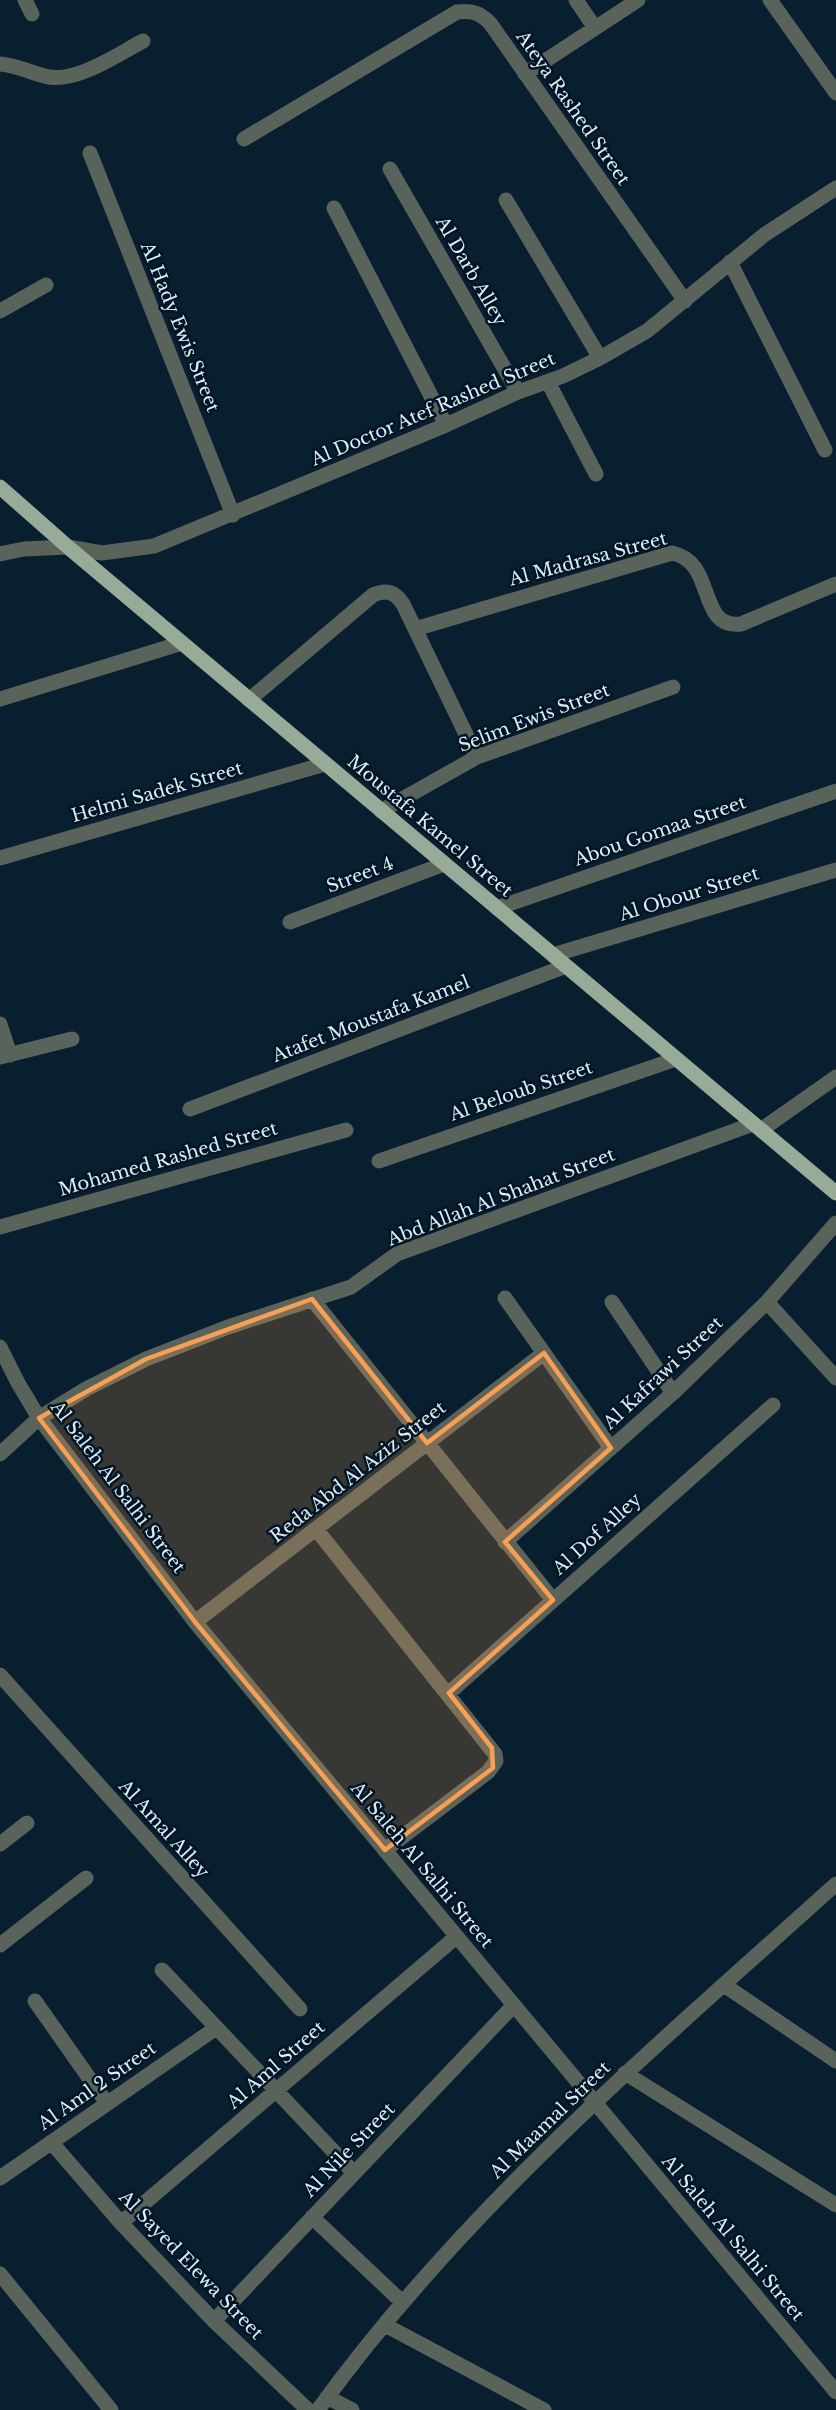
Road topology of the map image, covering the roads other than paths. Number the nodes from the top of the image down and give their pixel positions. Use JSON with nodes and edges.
{"nodes":[{"id":1,"x":25,"y":0,"type":"edge"},
{"id":2,"x":576,"y":0,"type":"edge"},
{"id":3,"x":638,"y":0,"type":"edge"},
{"id":4,"x":770,"y":0,"type":"edge"},
{"id":5,"x":32,"y":14,"type":"dead end"},
{"id":6,"x":595,"y":28,"type":"junction"},
{"id":7,"x":143,"y":41,"type":"dead end"},
{"id":8,"x":0,"y":64,"type":"edge"},
{"id":9,"x":525,"y":74,"type":"junction"},
{"id":10,"x":836,"y":93,"type":"edge"},
{"id":11,"x":244,"y":139,"type":"dead end"},
{"id":12,"x":90,"y":153,"type":"dead end"},
{"id":13,"x":390,"y":169,"type":"dead end"},
{"id":14,"x":834,"y":194,"type":"edge"},
{"id":15,"x":506,"y":200,"type":"dead end"},
{"id":16,"x":334,"y":208,"type":"dead end"},
{"id":17,"x":730,"y":262,"type":"junction"},
{"id":18,"x":46,"y":285,"type":"dead end"},
{"id":19,"x":685,"y":301,"type":"junction"},
{"id":20,"x":0,"y":311,"type":"edge"},
{"id":21,"x":600,"y":358,"type":"junction"},
{"id":22,"x":548,"y":382,"type":"junction"},
{"id":23,"x":518,"y":392,"type":"junction"},
{"id":24,"x":446,"y":425,"type":"junction"},
{"id":25,"x":825,"y":450,"type":"dead end"},
{"id":26,"x":596,"y":474,"type":"dead end"},
{"id":27,"x":0,"y":487,"type":"edge"},
{"id":28,"x":233,"y":514,"type":"junction"},
{"id":29,"x":68,"y":547,"type":"junction"},
{"id":30,"x":0,"y":554,"type":"edge"},
{"id":31,"x":836,"y":584,"type":"edge"},
{"id":32,"x":415,"y":629,"type":"junction"},
{"id":33,"x":182,"y":643,"type":"junction"},
{"id":34,"x":673,"y":687,"type":"dead end"},
{"id":35,"x":0,"y":699,"type":"edge"},
{"id":36,"x":249,"y":700,"type":"junction"},
{"id":37,"x":477,"y":757,"type":"junction"},
{"id":38,"x":325,"y":764,"type":"junction"},
{"id":39,"x":836,"y":791,"type":"edge"},
{"id":40,"x":381,"y":811,"type":"junction"},
{"id":41,"x":0,"y":858,"type":"edge"},
{"id":42,"x":444,"y":864,"type":"junction"},
{"id":43,"x":836,"y":870,"type":"edge"},
{"id":44,"x":497,"y":908,"type":"junction"},
{"id":45,"x":290,"y":922,"type":"dead end"},
{"id":46,"x":553,"y":955,"type":"junction"},
{"id":47,"x":566,"y":966,"type":"junction"},
{"id":48,"x":0,"y":1024,"type":"edge"},
{"id":49,"x":72,"y":1039,"type":"dead end"},
{"id":50,"x":5,"y":1056,"type":"edge"},
{"id":51,"x":676,"y":1059,"type":"junction"},
{"id":52,"x":836,"y":1077,"type":"edge"},
{"id":53,"x":190,"y":1109,"type":"dead end"},
{"id":54,"x":757,"y":1127,"type":"junction"},
{"id":55,"x":346,"y":1130,"type":"dead end"},
{"id":56,"x":379,"y":1161,"type":"dead end"},
{"id":57,"x":836,"y":1193,"type":"edge"},
{"id":58,"x":836,"y":1222,"type":"edge"},
{"id":59,"x":0,"y":1227,"type":"edge"},
{"id":60,"x":505,"y":1298,"type":"dead end"},
{"id":61,"x":312,"y":1299,"type":"junction"},
{"id":62,"x":612,"y":1302,"type":"dead end"},
{"id":63,"x":767,"y":1302,"type":"junction"},
{"id":64,"x":0,"y":1347,"type":"edge"},
{"id":65,"x":544,"y":1353,"type":"junction"},
{"id":66,"x":836,"y":1378,"type":"edge"},
{"id":67,"x":673,"y":1393,"type":"junction"},
{"id":68,"x":773,"y":1405,"type":"dead end"},
{"id":69,"x":39,"y":1418,"type":"junction"},
{"id":70,"x":427,"y":1443,"type":"junction"},
{"id":71,"x":611,"y":1448,"type":"junction"},
{"id":72,"x":0,"y":1454,"type":"edge"},
{"id":73,"x":316,"y":1529,"type":"junction"},
{"id":74,"x":505,"y":1542,"type":"junction"},
{"id":75,"x":553,"y":1600,"type":"junction"},
{"id":76,"x":195,"y":1622,"type":"junction"},
{"id":77,"x":0,"y":1675,"type":"edge"},
{"id":78,"x":448,"y":1693,"type":"junction"},
{"id":79,"x":27,"y":1823,"type":"dead end"},
{"id":80,"x":0,"y":1844,"type":"edge"},
{"id":81,"x":385,"y":1850,"type":"junction"},
{"id":82,"x":86,"y":1878,"type":"dead end"},
{"id":83,"x":836,"y":1884,"type":"edge"},
{"id":84,"x":456,"y":1937,"type":"junction"},
{"id":85,"x":0,"y":1945,"type":"edge"},
{"id":86,"x":162,"y":1970,"type":"dead end"},
{"id":87,"x":724,"y":1985,"type":"junction"},
{"id":88,"x":34,"y":2001,"type":"dead end"},
{"id":89,"x":513,"y":2006,"type":"junction"},
{"id":90,"x":300,"y":2009,"type":"dead end"},
{"id":91,"x":216,"y":2028,"type":"junction"},
{"id":92,"x":836,"y":2061,"type":"edge"},
{"id":93,"x":625,"y":2073,"type":"junction"},
{"id":94,"x":277,"y":2091,"type":"junction"},
{"id":95,"x":106,"y":2102,"type":"junction"},
{"id":96,"x":594,"y":2102,"type":"junction"},
{"id":97,"x":51,"y":2142,"type":"junction"},
{"id":98,"x":354,"y":2173,"type":"junction"},
{"id":99,"x":0,"y":2178,"type":"edge"},
{"id":100,"x":836,"y":2205,"type":"edge"},
{"id":101,"x":312,"y":2217,"type":"junction"},
{"id":102,"x":121,"y":2223,"type":"junction"},
{"id":103,"x":0,"y":2274,"type":"edge"},
{"id":104,"x":402,"y":2302,"type":"junction"},
{"id":105,"x":214,"y":2320,"type":"junction"},
{"id":106,"x":385,"y":2325,"type":"junction"},
{"id":107,"x":836,"y":2392,"type":"edge"},
{"id":108,"x":327,"y":2397,"type":"junction"},
{"id":109,"x":111,"y":2410,"type":"edge"},
{"id":110,"x":308,"y":2410,"type":"edge"},
{"id":111,"x":318,"y":2410,"type":"edge"},
{"id":112,"x":352,"y":2410,"type":"edge"},
{"id":113,"x":544,"y":2410,"type":"edge"}],
"edges":[{"from":1,"to":5,"type":"street"},
{"from":2,"to":6,"type":"street"},
{"from":3,"to":6,"type":"street"},
{"from":4,"to":10,"type":"street"},
{"from":6,"to":9,"type":"street"},
{"from":7,"to":8,"type":"street"},
{"from":9,"to":11,"type":"street","name":"Ateya Rashed Street"},
{"from":9,"to":19,"type":"street","name":"Ateya Rashed Street"},
{"from":12,"to":28,"type":"street","name":"Al Hady Ewis Street"},
{"from":13,"to":23,"type":"street","name":"Al Darb Alley"},
{"from":14,"to":17,"type":"street","name":"Al Doctor Atef Rashed Street"},
{"from":15,"to":21,"type":"street"},
{"from":16,"to":24,"type":"street"},
{"from":17,"to":19,"type":"street","name":"Al Doctor Atef Rashed Street"},
{"from":17,"to":25,"type":"street"},
{"from":18,"to":20,"type":"street"},
{"from":19,"to":21,"type":"street","name":"Al Doctor Atef Rashed Street"},
{"from":21,"to":22,"type":"street","name":"Al Doctor Atef Rashed Street"},
{"from":22,"to":23,"type":"street","name":"Al Doctor Atef Rashed Street"},
{"from":22,"to":26,"type":"street"},
{"from":23,"to":24,"type":"street","name":"Al Doctor Atef Rashed Street"},
{"from":24,"to":28,"type":"street","name":"Al Doctor Atef Rashed Street"},
{"from":27,"to":29,"type":"main road","name":"Moustafa Kamel Street"},
{"from":28,"to":29,"type":"street","name":"Al Doctor Atef Rashed Street"},
{"from":29,"to":30,"type":"street","name":"Al Doctor Atef Rashed Street"},
{"from":29,"to":33,"type":"main road","name":"Moustafa Kamel Street"},
{"from":31,"to":32,"type":"street","name":"Al Madrasa Street"},
{"from":32,"to":36,"type":"street"},
{"from":32,"to":37,"type":"street"},
{"from":33,"to":35,"type":"street"},
{"from":33,"to":36,"type":"main road","name":"Moustafa Kamel Street"},
{"from":34,"to":37,"type":"street","name":"Selim Ewis Street"},
{"from":36,"to":38,"type":"main road","name":"Moustafa Kamel Street"},
{"from":37,"to":40,"type":"street","name":"Selim Ewis Street"},
{"from":38,"to":40,"type":"main road","name":"Moustafa Kamel Street"},
{"from":38,"to":41,"type":"street","name":"Helmi Sadek Street"},
{"from":39,"to":44,"type":"street","name":"Abou Gomaa Street"},
{"from":40,"to":42,"type":"main road","name":"Moustafa Kamel Street"},
{"from":42,"to":44,"type":"main road","name":"Moustafa Kamel Street"},
{"from":42,"to":45,"type":"street","name":"Street 4"},
{"from":43,"to":46,"type":"street","name":"Al Obour Street"},
{"from":44,"to":46,"type":"main road","name":"Moustafa Kamel Street"},
{"from":46,"to":47,"type":"main road","name":"Moustafa Kamel Street"},
{"from":47,"to":51,"type":"main road","name":"Moustafa Kamel Street"},
{"from":47,"to":53,"type":"street","name":"Atafet Moustafa Kamel"},
{"from":48,"to":50,"type":"street"},
{"from":49,"to":50,"type":"street"},
{"from":51,"to":54,"type":"main road","name":"Moustafa Kamel Street"},
{"from":51,"to":56,"type":"street","name":"Al Beloub Street"},
{"from":52,"to":54,"type":"street","name":"Abd Allah Al Shahat Street"},
{"from":54,"to":57,"type":"main road","name":"Moustafa Kamel Street"},
{"from":54,"to":61,"type":"street","name":"Abd Allah Al Shahat Street"},
{"from":55,"to":59,"type":"street","name":"Mohamed Rashed Street"},
{"from":58,"to":63,"type":"street","name":"Al Kafrawi Street"},
{"from":60,"to":65,"type":"street"},
{"from":61,"to":69,"type":"street","name":"Abd Allah Al Shahat Street"},
{"from":61,"to":70,"type":"street"},
{"from":62,"to":67,"type":"street"},
{"from":63,"to":66,"type":"street"},
{"from":63,"to":67,"type":"street","name":"Al Kafrawi Street"},
{"from":64,"to":69,"type":"street","name":"Al Saleh Al Salhi Street"},
{"from":65,"to":70,"type":"street","name":"Reda Abd Al Aziz Street"},
{"from":65,"to":71,"type":"street"},
{"from":67,"to":71,"type":"street","name":"Al Kafrawi Street"},
{"from":68,"to":75,"type":"street","name":"Al Dof Alley"},
{"from":69,"to":72,"type":"street","name":"Abd Allah Al Shahat Street"},
{"from":69,"to":76,"type":"street","name":"Al Saleh Al Salhi Street"},
{"from":70,"to":73,"type":"street","name":"Reda Abd Al Aziz Street"},
{"from":70,"to":74,"type":"street"},
{"from":71,"to":74,"type":"street","name":"Al Kafrawi Street"},
{"from":73,"to":76,"type":"street","name":"Reda Abd Al Aziz Street"},
{"from":73,"to":78,"type":"street"},
{"from":74,"to":75,"type":"street"},
{"from":75,"to":78,"type":"street","name":"Al Dof Alley"},
{"from":76,"to":81,"type":"street","name":"Al Saleh Al Salhi Street"},
{"from":77,"to":90,"type":"street","name":"Al Amal Alley"},
{"from":78,"to":81,"type":"street"},
{"from":79,"to":80,"type":"street"},
{"from":81,"to":84,"type":"street","name":"Al Saleh Al Salhi Street"},
{"from":82,"to":85,"type":"street"},
{"from":83,"to":87,"type":"street","name":"Al Maamal Street"},
{"from":84,"to":89,"type":"street","name":"Al Saleh Al Salhi Street"},
{"from":84,"to":94,"type":"street","name":"Al Aml Street"},
{"from":86,"to":91,"type":"street"},
{"from":87,"to":92,"type":"street"},
{"from":87,"to":93,"type":"street","name":"Al Maamal Street"},
{"from":88,"to":95,"type":"street"},
{"from":89,"to":96,"type":"street","name":"Al Saleh Al Salhi Street"},
{"from":89,"to":98,"type":"street","name":"Al Nile Street"},
{"from":91,"to":94,"type":"street"},
{"from":91,"to":95,"type":"street","name":"Al Aml 2 Street"},
{"from":93,"to":96,"type":"street","name":"Al Maamal Street"},
{"from":93,"to":100,"type":"street"},
{"from":94,"to":98,"type":"street"},
{"from":94,"to":102,"type":"street","name":"Al Aml Street"},
{"from":95,"to":97,"type":"street","name":"Al Aml 2 Street"},
{"from":96,"to":104,"type":"street","name":"Al Maamal Street"},
{"from":96,"to":107,"type":"street","name":"Al Saleh Al Salhi Street"},
{"from":97,"to":99,"type":"street","name":"Al Aml 2 Street"},
{"from":97,"to":102,"type":"street","name":"Al Sayed Elewa Street"},
{"from":98,"to":101,"type":"street","name":"Al Nile Street"},
{"from":101,"to":104,"type":"street"},
{"from":101,"to":105,"type":"street","name":"Al Nile Street"},
{"from":102,"to":105,"type":"street","name":"Al Sayed Elewa Street"},
{"from":103,"to":109,"type":"street"},
{"from":104,"to":106,"type":"street","name":"Al Maamal Street"},
{"from":105,"to":110,"type":"street","name":"Al Sayed Elewa Street"},
{"from":106,"to":108,"type":"street","name":"Al Maamal Street"},
{"from":106,"to":113,"type":"street"},
{"from":108,"to":111,"type":"street","name":"Al Maamal Street"},
{"from":108,"to":112,"type":"street"}]}
